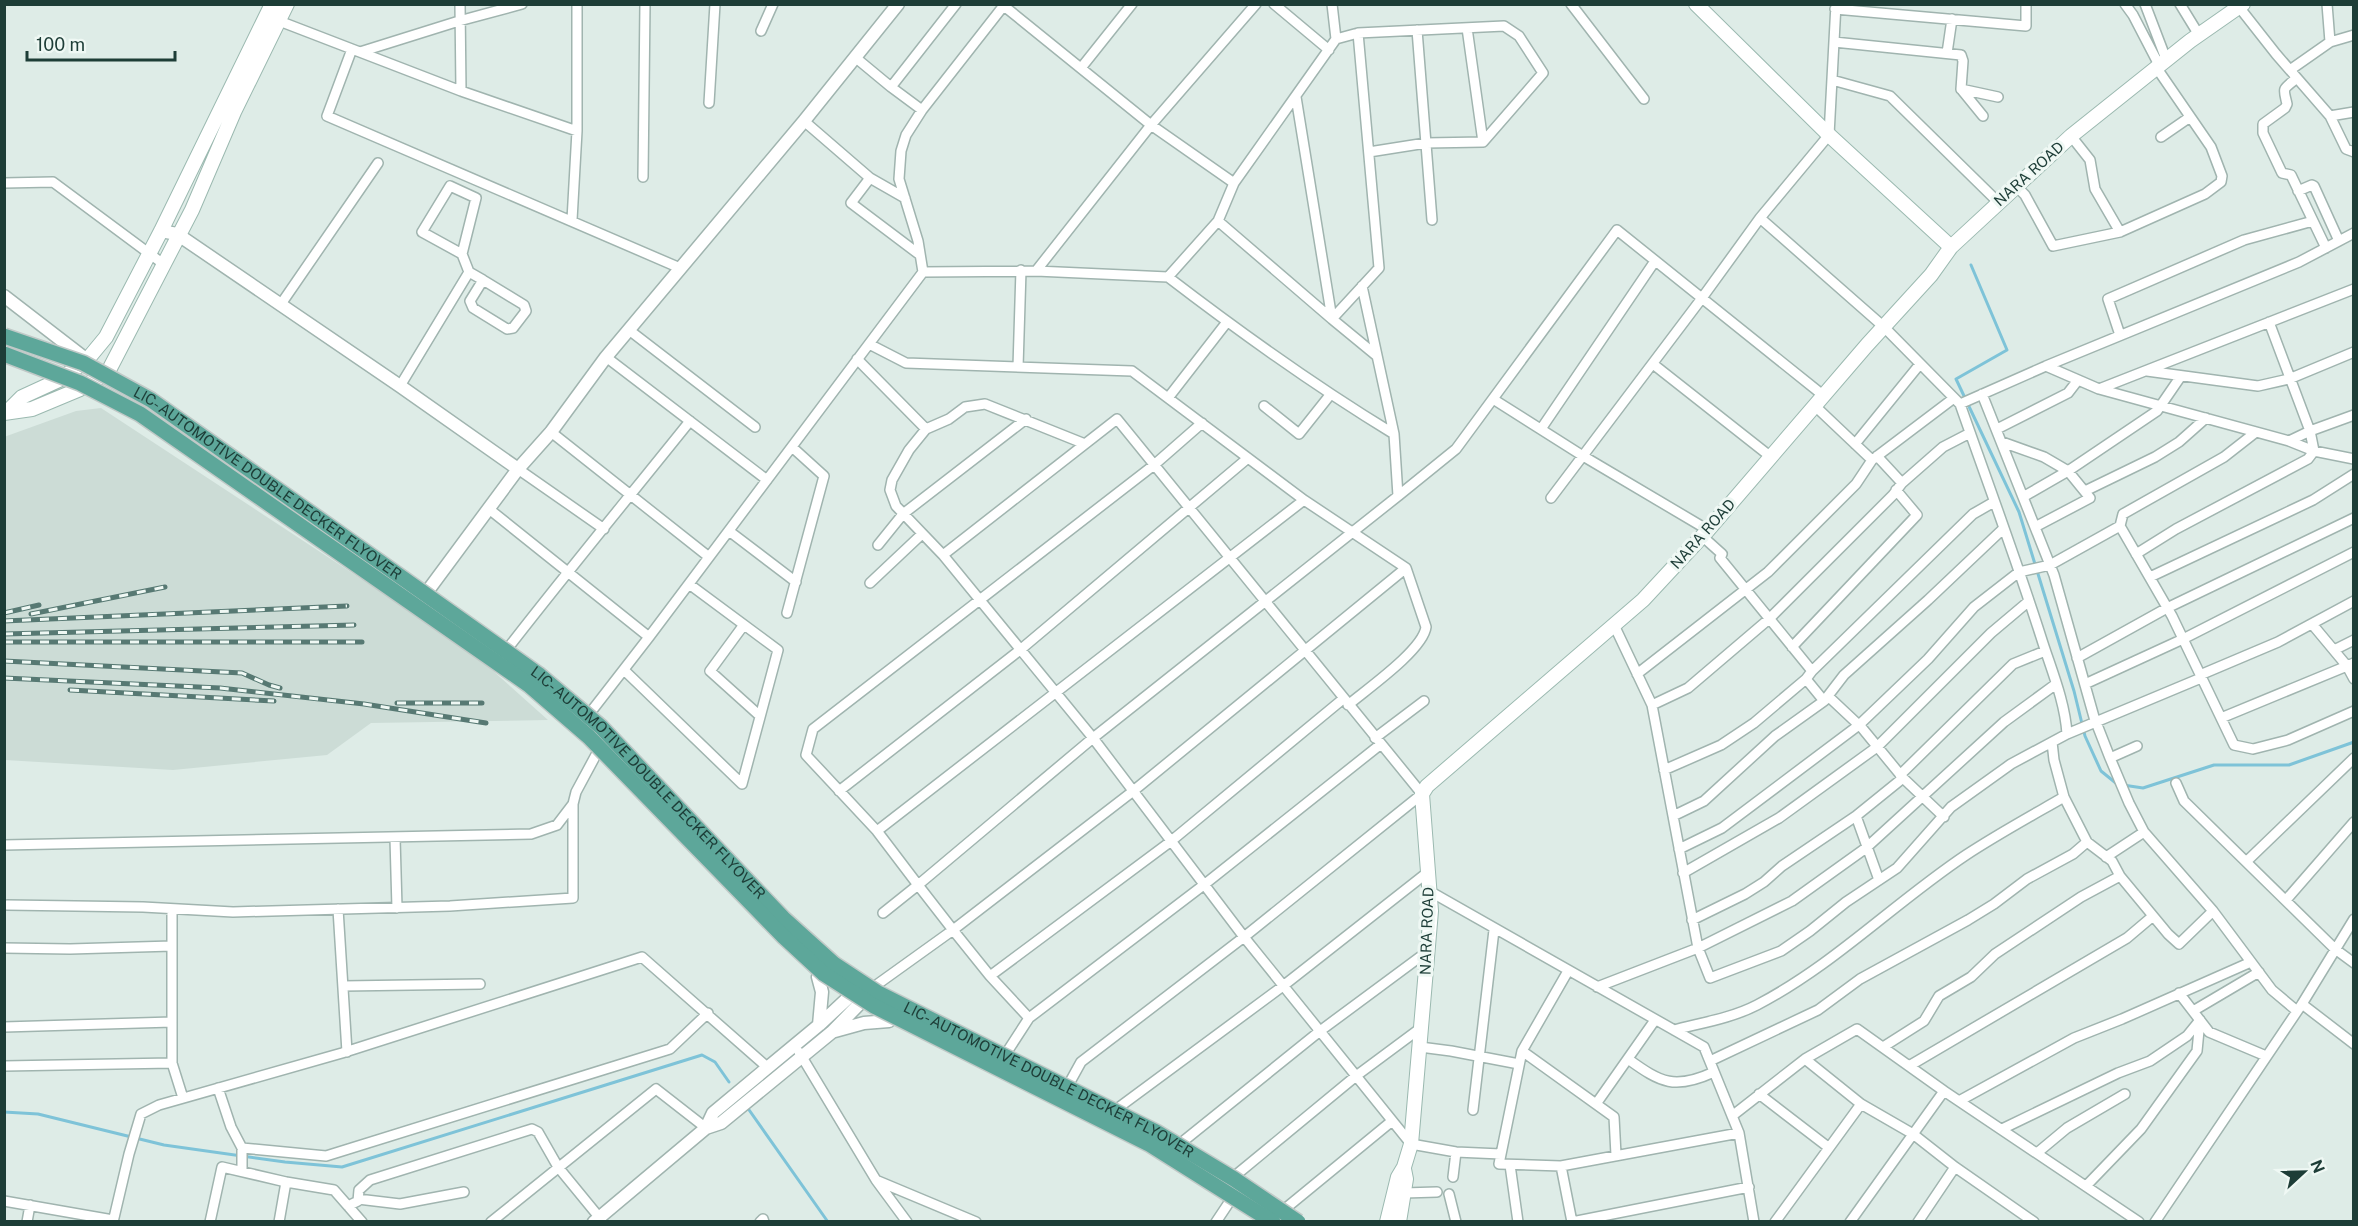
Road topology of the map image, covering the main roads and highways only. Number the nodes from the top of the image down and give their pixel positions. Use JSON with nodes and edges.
{"nodes":[{"id":1,"x":287,"y":4,"type":"edge"},
{"id":2,"x":1696,"y":4,"type":"edge"},
{"id":3,"x":2241,"y":6,"type":"edge"},
{"id":4,"x":273,"y":14,"type":"edge"},
{"id":5,"x":1951,"y":246,"type":"junction"},
{"id":6,"x":4,"y":331,"type":"edge"},
{"id":7,"x":4,"y":336,"type":"edge"},
{"id":8,"x":4,"y":354,"type":"edge"},
{"id":9,"x":4,"y":359,"type":"edge"},
{"id":10,"x":87,"y":360,"type":"junction"},
{"id":11,"x":108,"y":372,"type":"junction"},
{"id":12,"x":59,"y":380,"type":"junction"},
{"id":13,"x":80,"y":389,"type":"junction"},
{"id":14,"x":6,"y":413,"type":"edge"},
{"id":15,"x":1404,"y":1167,"type":"junction"},
{"id":16,"x":1404,"y":1197,"type":"junction"},
{"id":17,"x":1260,"y":1221,"type":"edge"},
{"id":18,"x":1273,"y":1221,"type":"edge"},
{"id":19,"x":1298,"y":1221,"type":"edge"},
{"id":20,"x":1306,"y":1221,"type":"edge"},
{"id":21,"x":1387,"y":1221,"type":"edge"},
{"id":22,"x":1399,"y":1221,"type":"edge"},
{"id":23,"x":1410,"y":1221,"type":"edge"}],
"edges":[{"from":1,"to":4,"type":"main road"},
{"from":2,"to":5,"type":"main road"},
{"from":3,"to":5,"type":"main road","name":"NARA ROAD"},
{"from":4,"to":10,"type":"main road"},
{"from":4,"to":11,"type":"main road"},
{"from":5,"to":15,"type":"main road","name":"NARA ROAD"},
{"from":6,"to":10,"type":"main road"},
{"from":7,"to":19,"type":"main road","name":"LIC- AUTOMOTIVE DOUBLE DECKER FLYOVER","bridge":true},
{"from":8,"to":18,"type":"main road","name":"LIC- AUTOMOTIVE DOUBLE DECKER FLYOVER","bridge":true},
{"from":9,"to":12,"type":"main road"},
{"from":10,"to":11,"type":"main road"},
{"from":10,"to":12,"type":"main road"},
{"from":11,"to":13,"type":"main road"},
{"from":11,"to":20,"type":"main road"},
{"from":12,"to":13,"type":"main road"},
{"from":12,"to":14,"type":"main road"},
{"from":13,"to":14,"type":"main road"},
{"from":13,"to":17,"type":"main road"},
{"from":15,"to":16,"type":"main road"},
{"from":15,"to":21,"type":"main road"},
{"from":16,"to":22,"type":"main road"},
{"from":16,"to":23,"type":"main road"}]}
